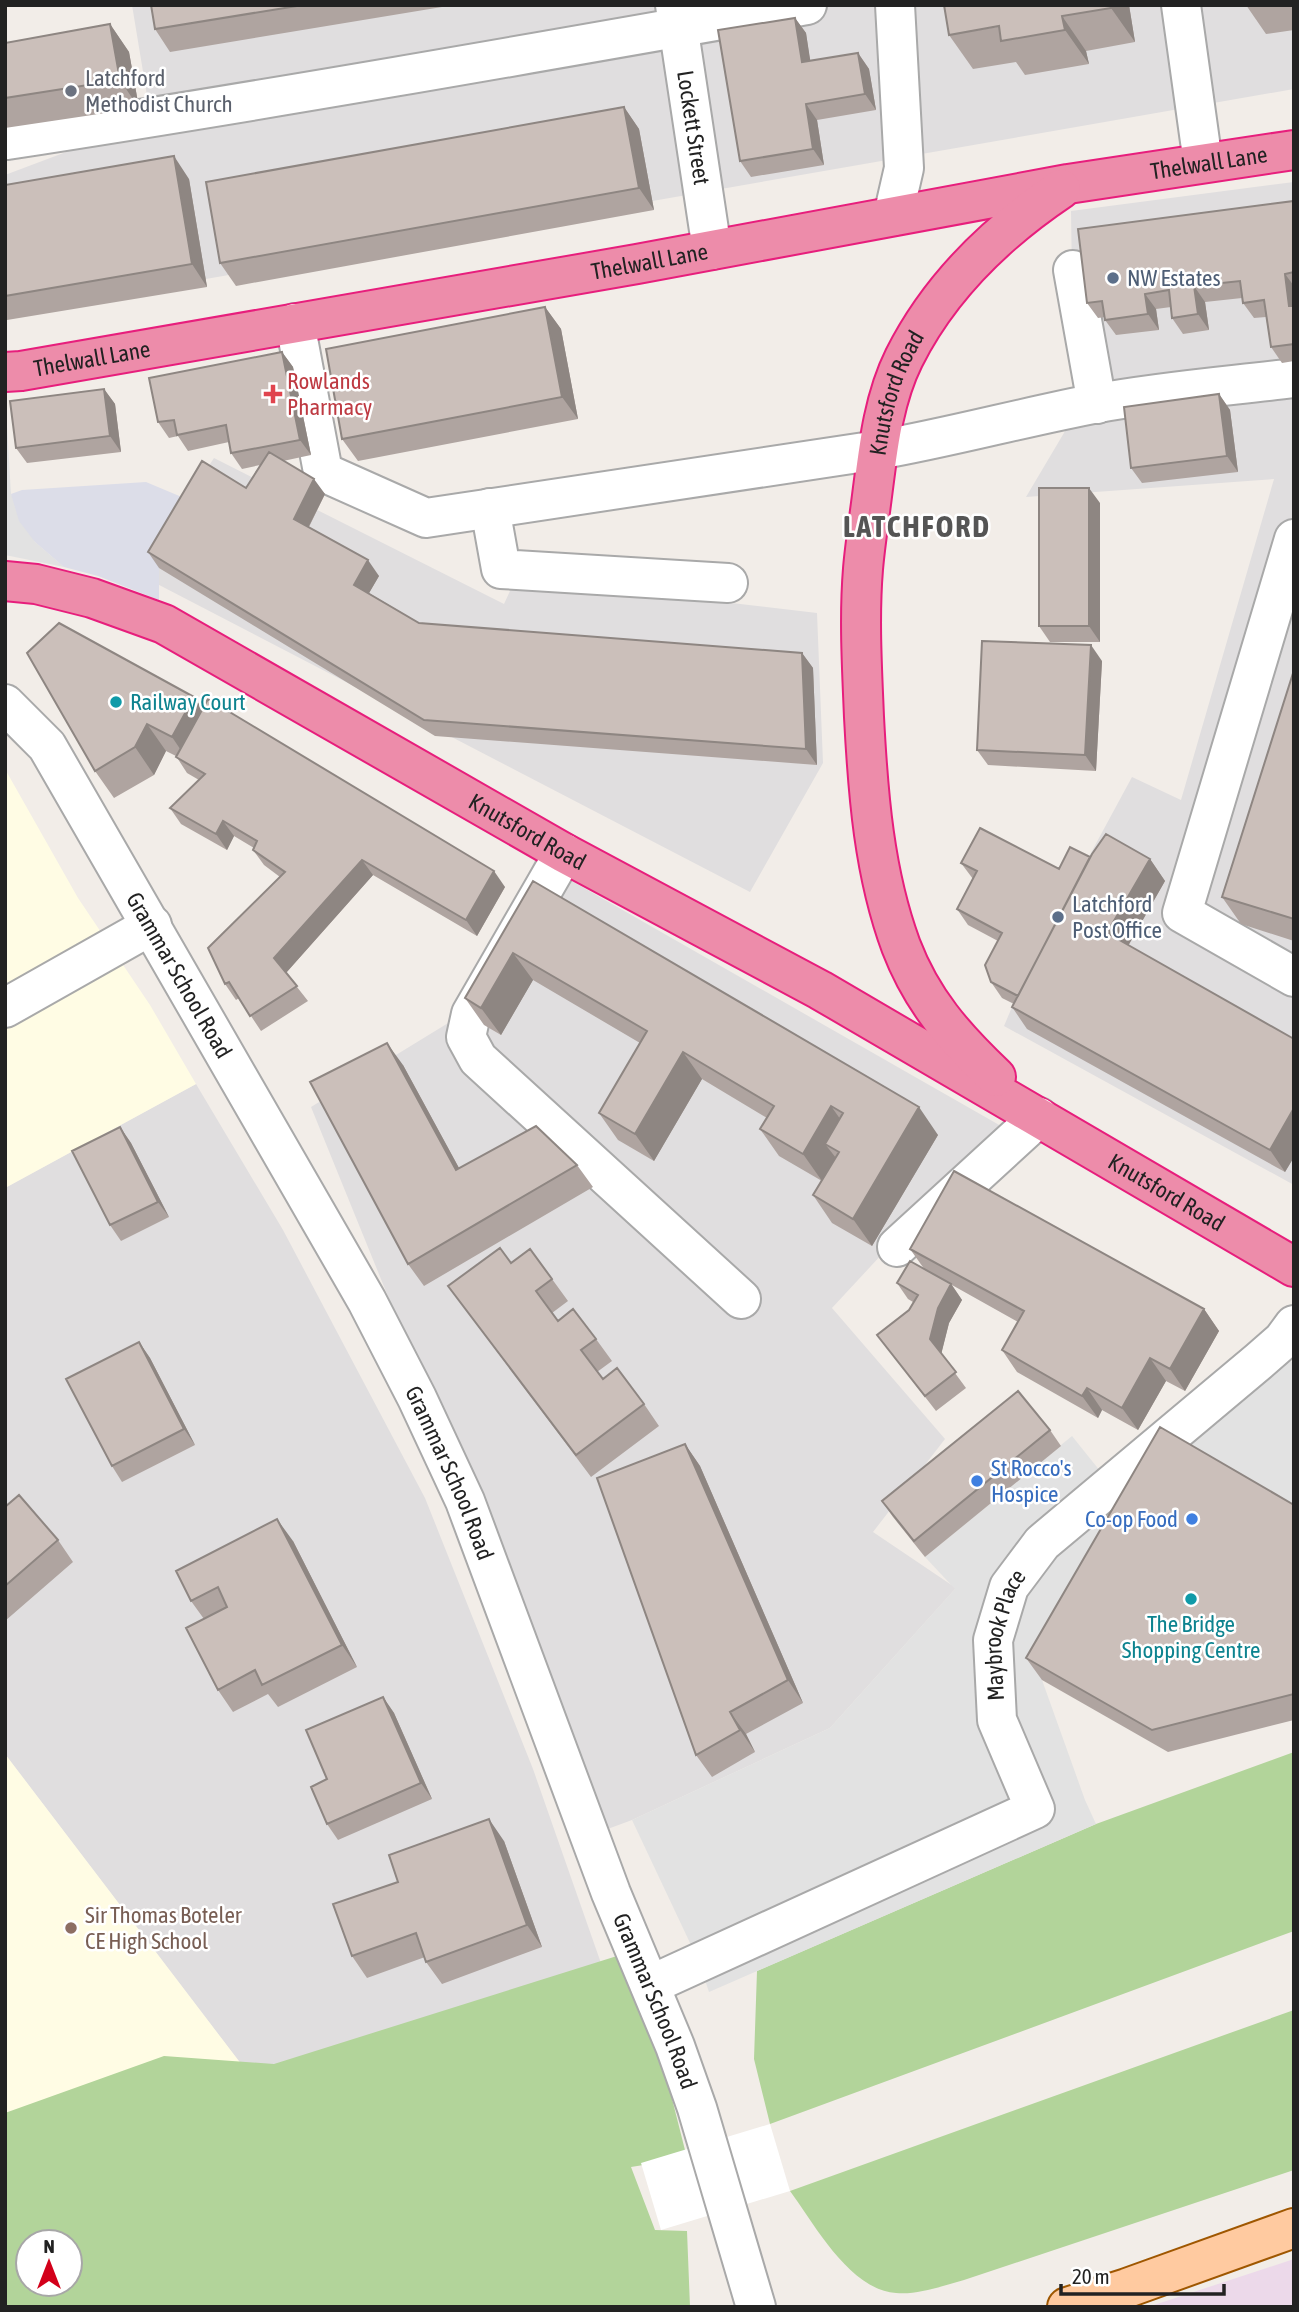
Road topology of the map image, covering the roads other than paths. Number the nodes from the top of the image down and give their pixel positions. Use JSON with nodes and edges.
{"nodes":[{"id":1,"x":807,"y":5,"type":"edge"},
{"id":2,"x":895,"y":5,"type":"edge"},
{"id":3,"x":1181,"y":5,"type":"edge"},
{"id":4,"x":676,"y":17,"type":"edge"},
{"id":5,"x":7,"y":141,"type":"edge"},
{"id":6,"x":1294,"y":150,"type":"edge"},
{"id":7,"x":1203,"y":163,"type":"junction"},
{"id":8,"x":1068,"y":184,"type":"junction"},
{"id":9,"x":893,"y":216,"type":"junction"},
{"id":10,"x":712,"y":250,"type":"junction"},
{"id":11,"x":1073,"y":270,"type":"dead end"},
{"id":12,"x":295,"y":323,"type":"junction"},
{"id":13,"x":5,"y":372,"type":"edge"},
{"id":14,"x":1294,"y":378,"type":"edge"},
{"id":15,"x":1097,"y":404,"type":"junction"},
{"id":16,"x":878,"y":450,"type":"junction"},
{"id":17,"x":490,"y":508,"type":"junction"},
{"id":18,"x":1294,"y":539,"type":"edge"},
{"id":19,"x":5,"y":581,"type":"edge"},
{"id":20,"x":728,"y":583,"type":"dead end"},
{"id":21,"x":5,"y":704,"type":"edge"},
{"id":22,"x":564,"y":853,"type":"junction"},
{"id":23,"x":152,"y":925,"type":"junction"},
{"id":24,"x":1294,"y":977,"type":"edge"},
{"id":25,"x":5,"y":1008,"type":"edge"},
{"id":26,"x":1039,"y":1116,"type":"junction"},
{"id":27,"x":897,"y":1247,"type":"dead end"},
{"id":28,"x":1294,"y":1267,"type":"edge"},
{"id":29,"x":741,"y":1299,"type":"dead end"},
{"id":30,"x":1294,"y":1325,"type":"edge"},
{"id":31,"x":650,"y":1985,"type":"junction"},
{"id":32,"x":1294,"y":2228,"type":"edge"},
{"id":33,"x":1131,"y":2297,"type":"edge"},
{"id":34,"x":756,"y":2307,"type":"edge"},
{"id":35,"x":1067,"y":2307,"type":"edge"}],
"edges":[{"from":1,"to":4,"type":"street"},
{"from":2,"to":9,"type":"street"},
{"from":3,"to":7,"type":"street"},
{"from":4,"to":5,"type":"street"},
{"from":4,"to":10,"type":"street","name":"Lockett Street"},
{"from":6,"to":7,"type":"highway","name":"Thelwall Lane"},
{"from":7,"to":8,"type":"highway","name":"Thelwall Lane"},
{"from":8,"to":9,"type":"highway","name":"Thelwall Lane"},
{"from":8,"to":16,"type":"highway","name":"Knutsford Road"},
{"from":9,"to":10,"type":"highway","name":"Thelwall Lane"},
{"from":10,"to":12,"type":"highway","name":"Thelwall Lane"},
{"from":11,"to":15,"type":"street"},
{"from":12,"to":13,"type":"highway","name":"Thelwall Lane"},
{"from":12,"to":17,"type":"street"},
{"from":14,"to":15,"type":"street"},
{"from":15,"to":16,"type":"street"},
{"from":16,"to":17,"type":"street"},
{"from":16,"to":26,"type":"highway","name":"Knutsford Road"},
{"from":17,"to":20,"type":"street"},
{"from":18,"to":24,"type":"street"},
{"from":19,"to":22,"type":"highway","name":"Knutsford Road"},
{"from":21,"to":23,"type":"street","name":"Grammar School Road"},
{"from":22,"to":26,"type":"highway","name":"Knutsford Road"},
{"from":22,"to":29,"type":"street"},
{"from":23,"to":25,"type":"street"},
{"from":23,"to":31,"type":"street","name":"Grammar School Road"},
{"from":26,"to":27,"type":"street"},
{"from":26,"to":28,"type":"highway","name":"Knutsford Road"},
{"from":30,"to":31,"type":"street","name":"Maybrook Place"},
{"from":31,"to":34,"type":"street","name":"Grammar School Road"},
{"from":32,"to":33,"type":"main road"},
{"from":33,"to":35,"type":"main road"}]}
